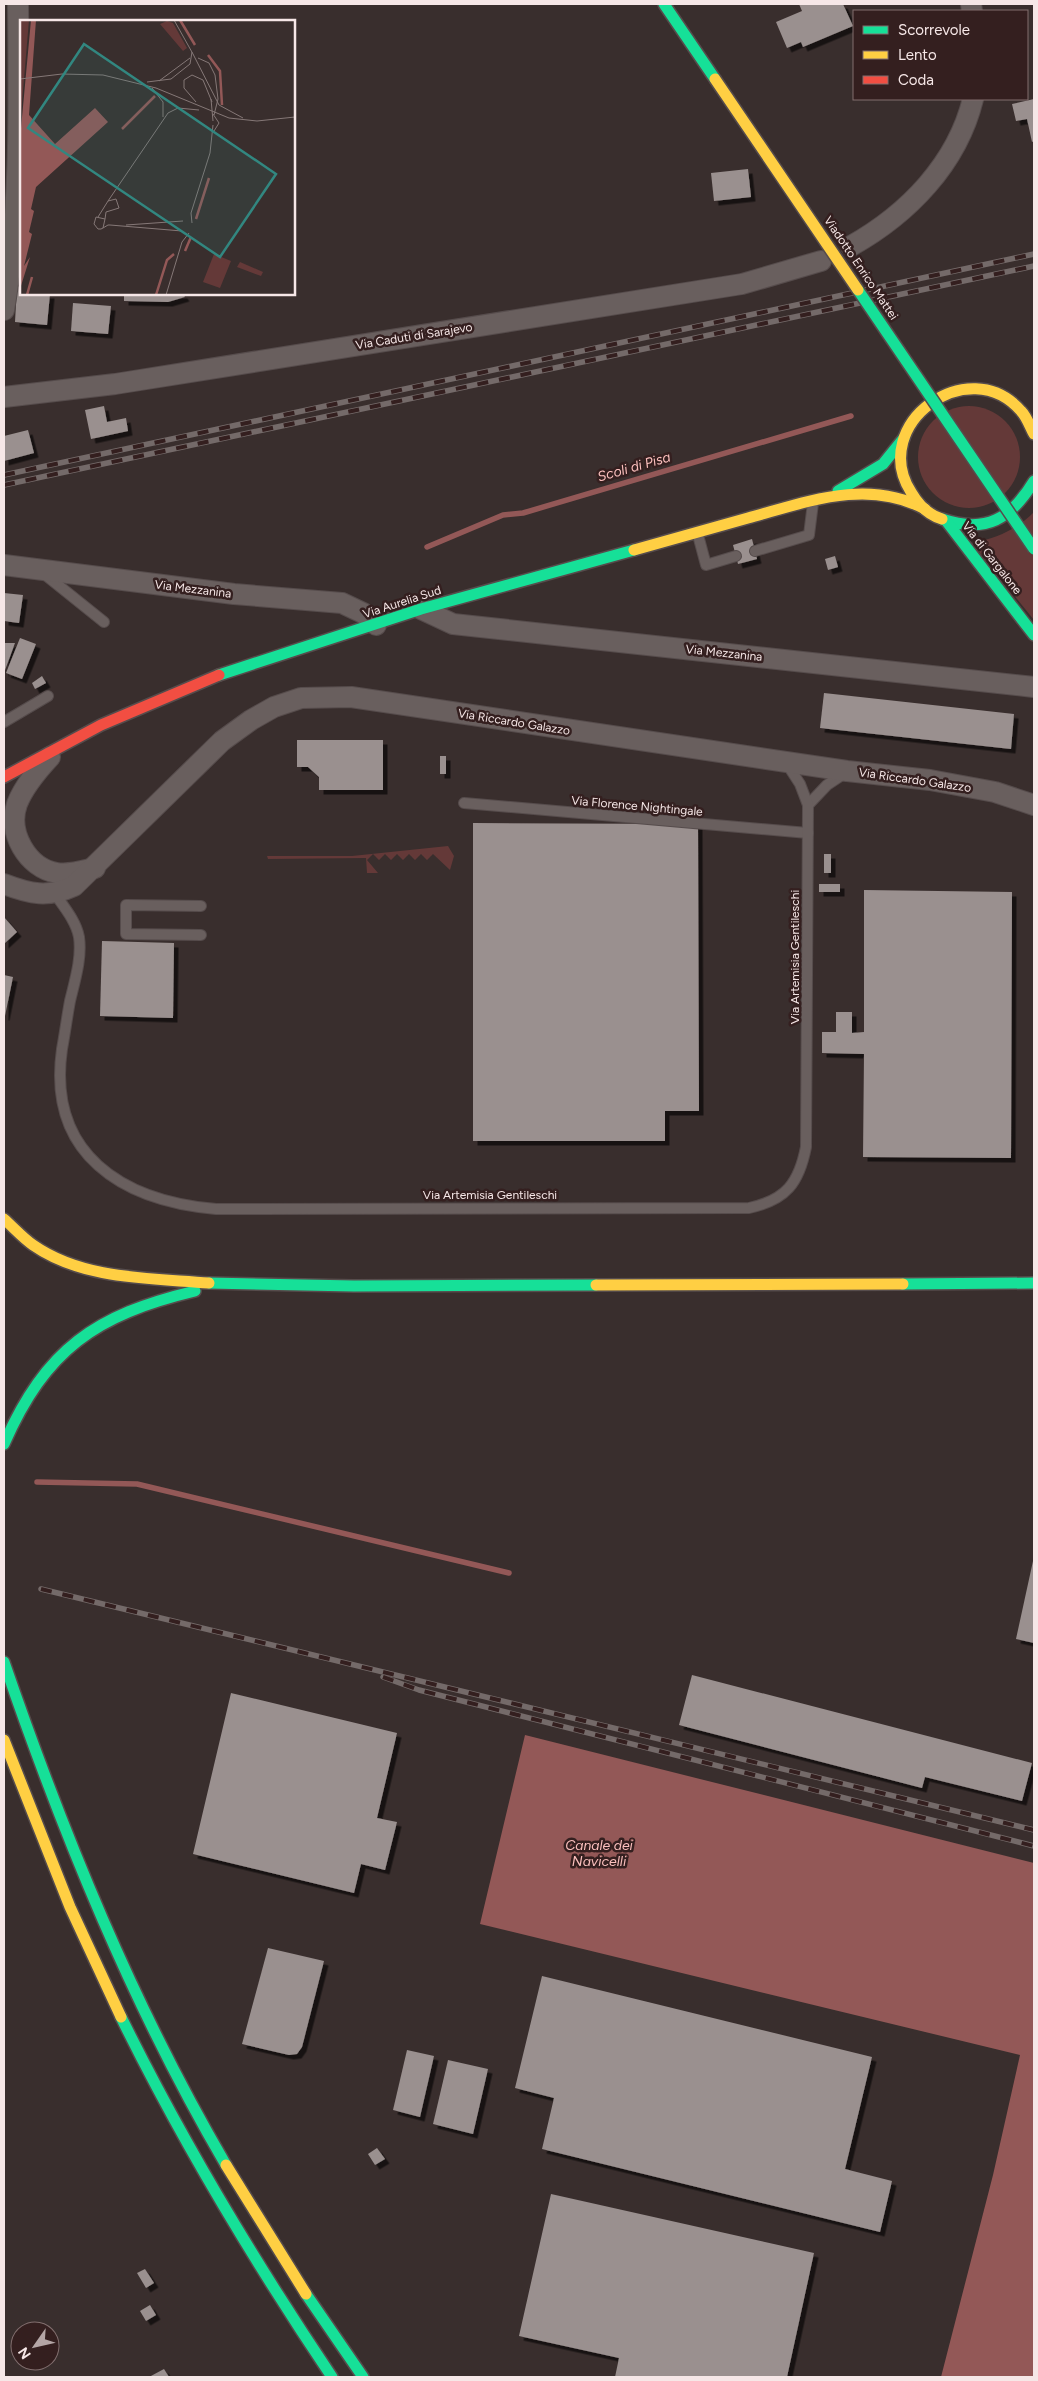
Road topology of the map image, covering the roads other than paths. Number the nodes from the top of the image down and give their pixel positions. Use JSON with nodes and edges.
{"nodes":[{"id":1,"x":18,"y":4,"type":"edge"},
{"id":2,"x":664,"y":4,"type":"edge"},
{"id":3,"x":973,"y":100,"type":"edge"},
{"id":4,"x":851,"y":246,"type":"dead end"},
{"id":5,"x":821,"y":261,"type":"dead end"},
{"id":6,"x":4,"y":310,"type":"edge"},
{"id":7,"x":4,"y":397,"type":"edge"},
{"id":8,"x":1012,"y":403,"type":"junction"},
{"id":9,"x":1034,"y":411,"type":"edge"},
{"id":10,"x":1034,"y":434,"type":"edge"},
{"id":11,"x":904,"y":438,"type":"junction"},
{"id":12,"x":1034,"y":481,"type":"edge"},
{"id":13,"x":825,"y":497,"type":"junction"},
{"id":14,"x":814,"y":501,"type":"junction"},
{"id":15,"x":925,"y":509,"type":"junction"},
{"id":16,"x":947,"y":522,"type":"junction"},
{"id":17,"x":698,"y":534,"type":"junction"},
{"id":18,"x":1034,"y":549,"type":"edge"},
{"id":19,"x":755,"y":551,"type":"dead end"},
{"id":20,"x":736,"y":556,"type":"dead end"},
{"id":21,"x":4,"y":565,"type":"edge"},
{"id":22,"x":38,"y":569,"type":"junction"},
{"id":23,"x":421,"y":609,"type":"junction"},
{"id":24,"x":104,"y":622,"type":"dead end"},
{"id":25,"x":376,"y":625,"type":"junction"},
{"id":26,"x":1034,"y":635,"type":"edge"},
{"id":27,"x":1033,"y":684,"type":"edge"},
{"id":28,"x":48,"y":696,"type":"dead end"},
{"id":29,"x":4,"y":722,"type":"edge"},
{"id":30,"x":72,"y":740,"type":"junction"},
{"id":31,"x":785,"y":761,"type":"junction"},
{"id":32,"x":847,"y":771,"type":"junction"},
{"id":33,"x":4,"y":777,"type":"edge"},
{"id":34,"x":995,"y":792,"type":"junction"},
{"id":35,"x":1034,"y":794,"type":"edge"},
{"id":36,"x":464,"y":803,"type":"dead end"},
{"id":37,"x":808,"y":805,"type":"junction"},
{"id":38,"x":1034,"y":805,"type":"edge"},
{"id":39,"x":808,"y":833,"type":"junction"},
{"id":40,"x":95,"y":868,"type":"junction"},
{"id":41,"x":4,"y":884,"type":"edge"},
{"id":42,"x":55,"y":894,"type":"junction"},
{"id":43,"x":201,"y":906,"type":"dead end"},
{"id":44,"x":201,"y":935,"type":"dead end"},
{"id":45,"x":4,"y":1219,"type":"edge"},
{"id":46,"x":1034,"y":1283,"type":"edge"},
{"id":47,"x":228,"y":1284,"type":"junction"},
{"id":48,"x":4,"y":1444,"type":"edge"},
{"id":49,"x":4,"y":1662,"type":"edge"},
{"id":50,"x":4,"y":1740,"type":"edge"},
{"id":51,"x":332,"y":2377,"type":"edge"},
{"id":52,"x":362,"y":2377,"type":"edge"}],
"edges":[{"from":1,"to":6,"type":"street"},
{"from":2,"to":18,"type":"main road","name":"Viadotto Enrico Mattei","bridge":true},
{"from":3,"to":4,"type":"street"},
{"from":5,"to":7,"type":"street","name":"Via Caduti di Sarajevo"},
{"from":8,"to":9,"type":"main road"},
{"from":8,"to":10,"type":"main road"},
{"from":8,"to":11,"type":"main road"},
{"from":11,"to":13,"type":"main road","name":"Via Aurelia Sud"},
{"from":11,"to":15,"type":"main road"},
{"from":12,"to":16,"type":"main road"},
{"from":13,"to":14,"type":"main road","name":"Via Aurelia Sud"},
{"from":13,"to":15,"type":"main road","name":"Via Aurelia Sud"},
{"from":14,"to":17,"type":"main road","name":"Via Aurelia Sud"},
{"from":14,"to":19,"type":"lane"},
{"from":15,"to":16,"type":"main road","name":"Via Aurelia Sud"},
{"from":16,"to":26,"type":"main road","name":"Via di Gargalone"},
{"from":17,"to":20,"type":"lane"},
{"from":17,"to":23,"type":"main road","name":"Via Aurelia Sud"},
{"from":21,"to":22,"type":"street","name":"Via Mezzanina"},
{"from":22,"to":24,"type":"lane"},
{"from":22,"to":25,"type":"street","name":"Via Mezzanina"},
{"from":23,"to":25,"type":"main road","name":"Via Aurelia Sud"},
{"from":23,"to":27,"type":"street","name":"Via Mezzanina"},
{"from":25,"to":30,"type":"main road","name":"Via Aurelia Sud"},
{"from":28,"to":29,"type":"lane"},
{"from":30,"to":33,"type":"main road","name":"Via Aurelia Sud"},
{"from":30,"to":40,"type":"street"},
{"from":31,"to":32,"type":"street","name":"Via Riccardo Galazzo"},
{"from":31,"to":37,"type":"lane"},
{"from":31,"to":40,"type":"street","name":"Via Riccardo Galazzo"},
{"from":32,"to":34,"type":"street","name":"Via Riccardo Galazzo"},
{"from":32,"to":37,"type":"lane"},
{"from":34,"to":35,"type":"street","name":"Via Riccardo Galazzo"},
{"from":34,"to":38,"type":"street","name":"Via Riccardo Galazzo"},
{"from":36,"to":39,"type":"lane","name":"Via Florence Nightingale"},
{"from":37,"to":39,"type":"lane","name":"Via Artemisia Gentileschi"},
{"from":39,"to":42,"type":"lane","name":"Via Artemisia Gentileschi"},
{"from":40,"to":42,"type":"street","name":"Via Riccardo Galazzo"},
{"from":41,"to":42,"type":"street"},
{"from":43,"to":44,"type":"lane"},
{"from":45,"to":47,"type":"main road"},
{"from":46,"to":47,"type":"main road"},
{"from":47,"to":48,"type":"main road"},
{"from":49,"to":52,"type":"main road"},
{"from":50,"to":51,"type":"main road"}]}
